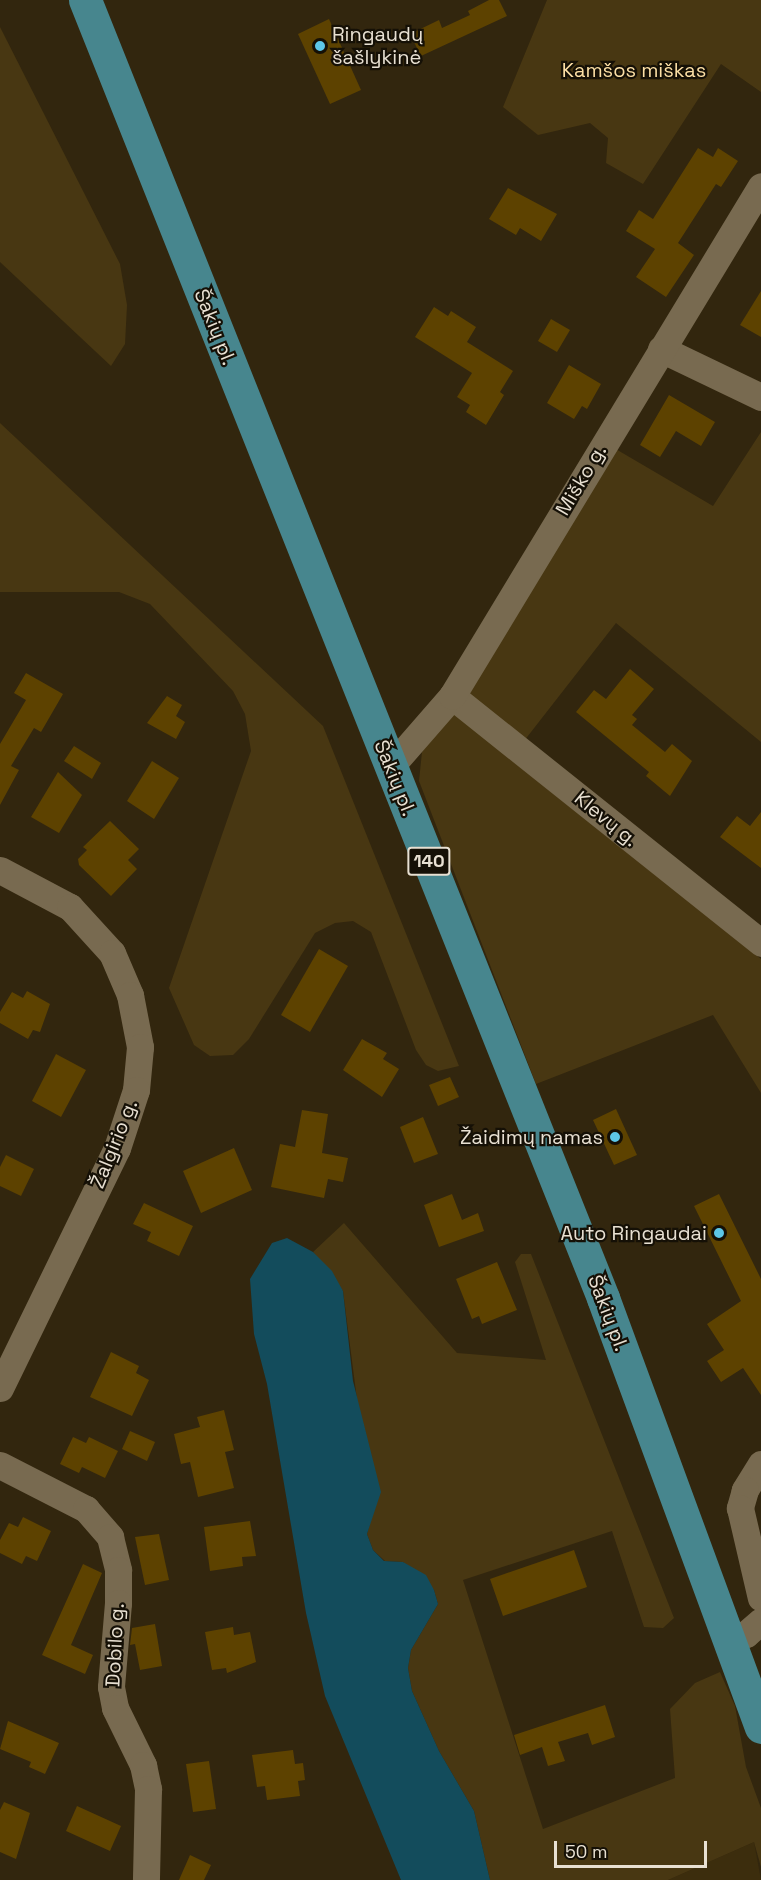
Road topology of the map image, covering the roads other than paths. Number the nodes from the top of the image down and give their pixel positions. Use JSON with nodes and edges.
{"nodes":[{"id":1,"x":85,"y":0,"type":"edge"},
{"id":2,"x":761,"y":186,"type":"edge"},
{"id":3,"x":661,"y":349,"type":"junction"},
{"id":4,"x":761,"y":396,"type":"edge"},
{"id":5,"x":452,"y":696,"type":"junction"},
{"id":6,"x":391,"y":766,"type":"junction"},
{"id":7,"x":0,"y":870,"type":"edge"},
{"id":8,"x":761,"y":943,"type":"edge"},
{"id":9,"x":0,"y":1388,"type":"edge"},
{"id":10,"x":761,"y":1464,"type":"edge"},
{"id":11,"x":0,"y":1465,"type":"edge"},
{"id":12,"x":761,"y":1598,"type":"edge"},
{"id":13,"x":761,"y":1621,"type":"edge"},
{"id":14,"x":730,"y":1640,"type":"junction"},
{"id":15,"x":761,"y":1727,"type":"edge"},
{"id":16,"x":146,"y":1880,"type":"edge"}],
"edges":[{"from":1,"to":6,"type":"main road","name":"Šakių pl.","number":"140"},
{"from":2,"to":3,"type":"street","name":"Miško g."},
{"from":3,"to":4,"type":"street"},
{"from":3,"to":5,"type":"street","name":"Miško g."},
{"from":5,"to":6,"type":"street","name":"Miško g."},
{"from":5,"to":8,"type":"street","name":"Klevų g."},
{"from":6,"to":14,"type":"main road","name":"Šakių pl.","number":"140"},
{"from":7,"to":9,"type":"street","name":"Žalgirio g."},
{"from":10,"to":12,"type":"street"},
{"from":11,"to":16,"type":"street","name":"Dobilo g."},
{"from":13,"to":14,"type":"street"},
{"from":14,"to":15,"type":"main road","name":"Šakių pl.","number":"140"}]}
